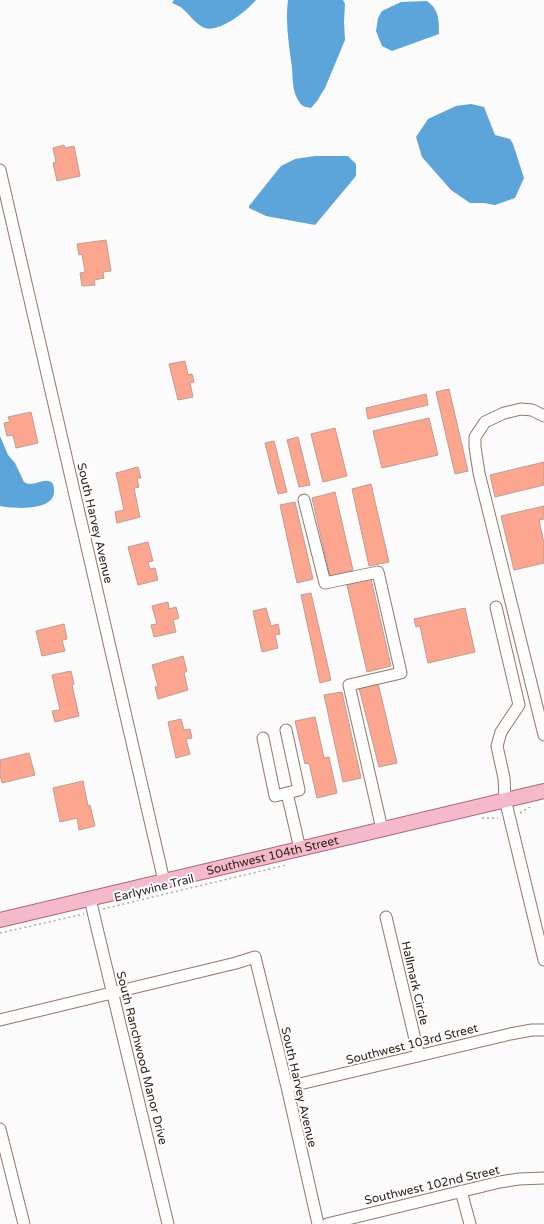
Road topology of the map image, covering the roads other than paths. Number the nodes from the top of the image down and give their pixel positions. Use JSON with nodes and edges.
{"nodes":[{"id":1,"x":0,"y":170,"type":"edge"},
{"id":2,"x":544,"y":416,"type":"edge"},
{"id":3,"x":304,"y":500,"type":"dead end"},
{"id":4,"x":496,"y":607,"type":"dead end"},
{"id":5,"x":286,"y":730,"type":"dead end"},
{"id":6,"x":544,"y":734,"type":"edge"},
{"id":7,"x":263,"y":738,"type":"dead end"},
{"id":8,"x":544,"y":791,"type":"edge"},
{"id":9,"x":287,"y":793,"type":"junction"},
{"id":10,"x":505,"y":800,"type":"junction"},
{"id":11,"x":382,"y":829,"type":"junction"},
{"id":12,"x":300,"y":849,"type":"junction"},
{"id":13,"x":164,"y":881,"type":"junction"},
{"id":14,"x":91,"y":905,"type":"junction"},
{"id":15,"x":386,"y":917,"type":"dead end"},
{"id":16,"x":0,"y":920,"type":"edge"},
{"id":17,"x":544,"y":960,"type":"edge"},
{"id":18,"x":113,"y":992,"type":"junction"},
{"id":19,"x":0,"y":1020,"type":"edge"},
{"id":20,"x":544,"y":1030,"type":"edge"},
{"id":21,"x":418,"y":1056,"type":"junction"},
{"id":22,"x":287,"y":1087,"type":"junction"},
{"id":23,"x":0,"y":1128,"type":"edge"},
{"id":24,"x":544,"y":1178,"type":"edge"},
{"id":25,"x":461,"y":1191,"type":"junction"},
{"id":26,"x":24,"y":1224,"type":"edge"},
{"id":27,"x":168,"y":1224,"type":"edge"},
{"id":28,"x":318,"y":1224,"type":"edge"},
{"id":29,"x":328,"y":1224,"type":"edge"},
{"id":30,"x":470,"y":1224,"type":"edge"}],
"edges":[{"from":1,"to":13,"type":"street","name":"South Harvey Avenue"},
{"from":2,"to":6,"type":"street"},
{"from":3,"to":11,"type":"street"},
{"from":4,"to":10,"type":"street"},
{"from":5,"to":9,"type":"street"},
{"from":7,"to":9,"type":"street"},
{"from":8,"to":10,"type":"main road","name":"Southwest 104th Street"},
{"from":9,"to":12,"type":"street"},
{"from":10,"to":11,"type":"main road","name":"Southwest 104th Street"},
{"from":10,"to":17,"type":"street"},
{"from":11,"to":12,"type":"main road","name":"Southwest 104th Street"},
{"from":12,"to":13,"type":"main road","name":"Southwest 104th Street"},
{"from":13,"to":14,"type":"main road","name":"Southwest 104th Street"},
{"from":14,"to":16,"type":"main road","name":"Southwest 104th Street"},
{"from":14,"to":18,"type":"street","name":"South Ranchwood Manor Drive"},
{"from":15,"to":21,"type":"street","name":"Hallmark Circle"},
{"from":18,"to":19,"type":"street"},
{"from":18,"to":22,"type":"street","name":"South Harvey Avenue"},
{"from":18,"to":27,"type":"street","name":"South Ranchwood Manor Drive"},
{"from":20,"to":21,"type":"street","name":"Southwest 103rd Street"},
{"from":21,"to":22,"type":"street","name":"Southwest 103rd Street"},
{"from":22,"to":28,"type":"street","name":"South Harvey Avenue"},
{"from":23,"to":26,"type":"street"},
{"from":24,"to":25,"type":"street","name":"Southwest 102nd Street"},
{"from":25,"to":29,"type":"street","name":"Southwest 102nd Street"},
{"from":25,"to":30,"type":"street"}]}
